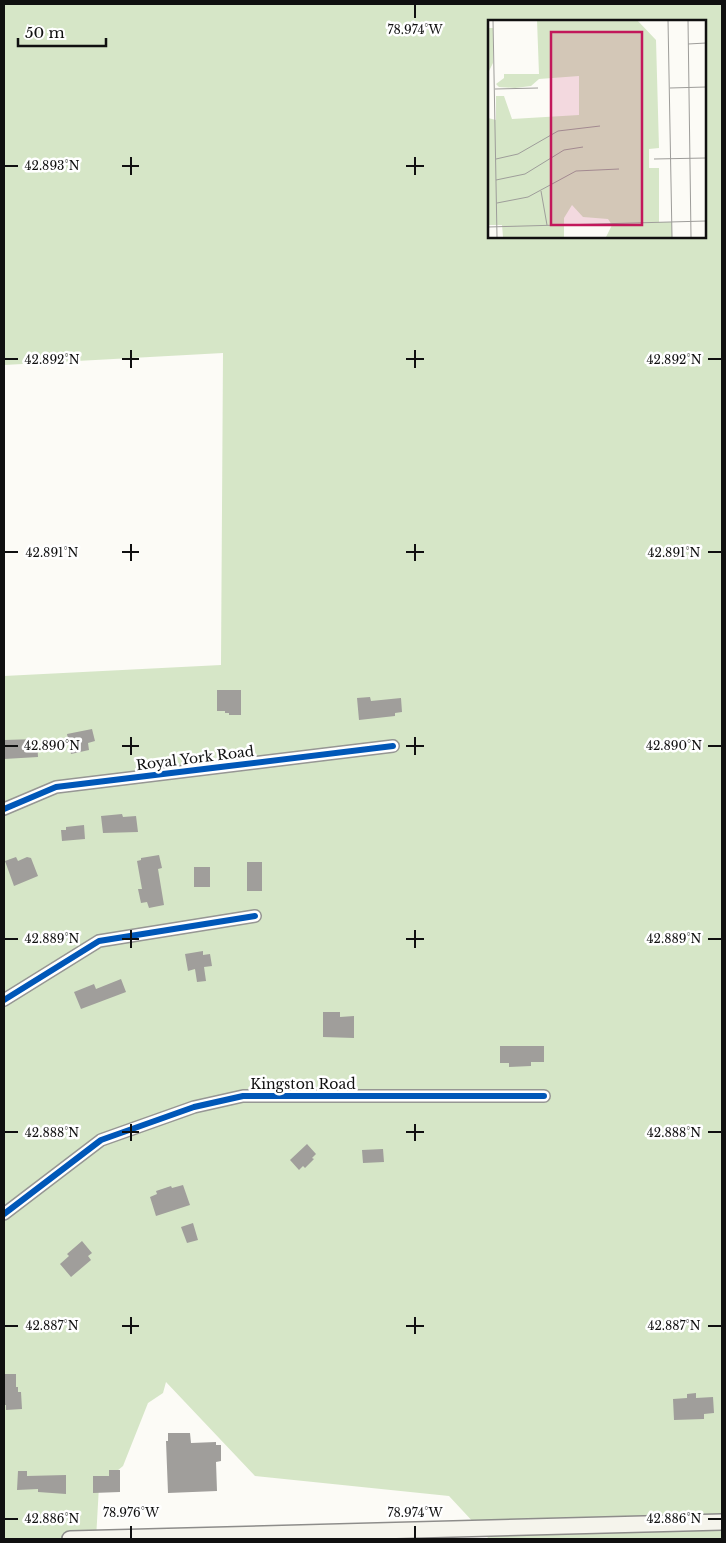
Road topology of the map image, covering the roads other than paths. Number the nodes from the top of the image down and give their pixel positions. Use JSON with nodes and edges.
{"nodes":[{"id":1,"x":393,"y":746,"type":"dead end"},
{"id":2,"x":4,"y":809,"type":"edge"},
{"id":3,"x":255,"y":916,"type":"dead end"},
{"id":4,"x":4,"y":1000,"type":"edge"},
{"id":5,"x":544,"y":1096,"type":"dead end"},
{"id":6,"x":4,"y":1214,"type":"edge"},
{"id":7,"x":722,"y":1522,"type":"edge"},
{"id":8,"x":70,"y":1539,"type":"edge"}],
"edges":[{"from":1,"to":2,"type":"street","name":"Royal York Road"},
{"from":3,"to":4,"type":"street"},
{"from":5,"to":6,"type":"street","name":"Kingston Road"},
{"from":7,"to":8,"type":"main road"}]}
